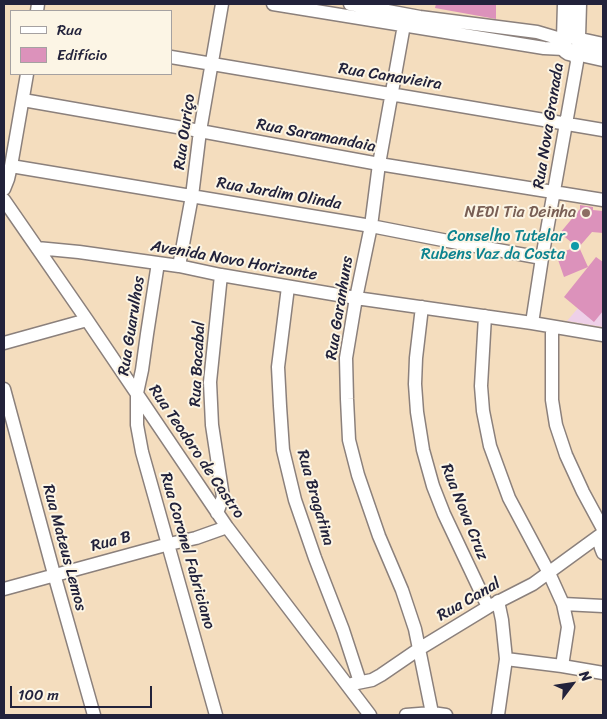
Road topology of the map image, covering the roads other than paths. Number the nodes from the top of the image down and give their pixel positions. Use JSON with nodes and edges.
{"nodes":[{"id":1,"x":222,"y":4,"type":"edge"},
{"id":2,"x":273,"y":4,"type":"edge"},
{"id":3,"x":350,"y":4,"type":"edge"},
{"id":4,"x":566,"y":4,"type":"edge"},
{"id":5,"x":578,"y":4,"type":"edge"},
{"id":6,"x":404,"y":25,"type":"junction"},
{"id":7,"x":572,"y":44,"type":"junction"},
{"id":8,"x":603,"y":46,"type":"edge"},
{"id":9,"x":172,"y":57,"type":"edge"},
{"id":10,"x":603,"y":58,"type":"edge"},
{"id":11,"x":212,"y":64,"type":"junction"},
{"id":12,"x":27,"y":75,"type":"edge"},
{"id":13,"x":391,"y":94,"type":"junction"},
{"id":14,"x":23,"y":100,"type":"junction"},
{"id":15,"x":567,"y":123,"type":"junction"},
{"id":16,"x":200,"y":130,"type":"junction"},
{"id":17,"x":603,"y":130,"type":"edge"},
{"id":18,"x":379,"y":164,"type":"junction"},
{"id":19,"x":10,"y":166,"type":"junction"},
{"id":20,"x":4,"y":189,"type":"edge"},
{"id":21,"x":554,"y":192,"type":"junction"},
{"id":22,"x":192,"y":196,"type":"junction"},
{"id":23,"x":4,"y":200,"type":"edge"},
{"id":24,"x":603,"y":200,"type":"edge"},
{"id":25,"x":371,"y":226,"type":"junction"},
{"id":26,"x":37,"y":248,"type":"junction"},
{"id":27,"x":542,"y":258,"type":"junction"},
{"id":28,"x":158,"y":263,"type":"junction"},
{"id":29,"x":179,"y":266,"type":"junction"},
{"id":30,"x":221,"y":274,"type":"junction"},
{"id":31,"x":288,"y":287,"type":"junction"},
{"id":32,"x":356,"y":298,"type":"junction"},
{"id":33,"x":422,"y":307,"type":"junction"},
{"id":34,"x":485,"y":316,"type":"junction"},
{"id":35,"x":87,"y":320,"type":"junction"},
{"id":36,"x":532,"y":323,"type":"junction"},
{"id":37,"x":552,"y":327,"type":"junction"},
{"id":38,"x":603,"y":336,"type":"edge"},
{"id":39,"x":4,"y":343,"type":"edge"},
{"id":40,"x":4,"y":389,"type":"edge"},
{"id":41,"x":137,"y":393,"type":"junction"},
{"id":42,"x":217,"y":513,"type":"junction"},
{"id":43,"x":227,"y":527,"type":"junction"},
{"id":44,"x":602,"y":533,"type":"edge"},
{"id":45,"x":169,"y":544,"type":"junction"},
{"id":46,"x":603,"y":553,"type":"edge"},
{"id":47,"x":549,"y":573,"type":"junction"},
{"id":48,"x":54,"y":574,"type":"junction"},
{"id":49,"x":4,"y":589,"type":"edge"},
{"id":50,"x":493,"y":604,"type":"junction"},
{"id":51,"x":563,"y":604,"type":"junction"},
{"id":52,"x":603,"y":606,"type":"edge"},
{"id":53,"x":420,"y":649,"type":"junction"},
{"id":54,"x":506,"y":659,"type":"junction"},
{"id":55,"x":562,"y":666,"type":"junction"},
{"id":56,"x":603,"y":673,"type":"edge"},
{"id":57,"x":360,"y":682,"type":"junction"},
{"id":58,"x":347,"y":685,"type":"junction"},
{"id":59,"x":426,"y":714,"type":"edge"},
{"id":60,"x":94,"y":715,"type":"edge"},
{"id":61,"x":216,"y":715,"type":"edge"},
{"id":62,"x":370,"y":715,"type":"edge"},
{"id":63,"x":406,"y":715,"type":"edge"},
{"id":64,"x":446,"y":715,"type":"edge"},
{"id":65,"x":498,"y":715,"type":"edge"}],
"edges":[{"from":1,"to":11,"type":"street","name":"Rua Ouriço"},
{"from":2,"to":6,"type":"street"},
{"from":3,"to":7,"type":"street"},
{"from":4,"to":7,"type":"main road"},
{"from":5,"to":7,"type":"main road"},
{"from":6,"to":7,"type":"street"},
{"from":6,"to":13,"type":"street","name":"Rua Garanhuns"},
{"from":7,"to":8,"type":"main road"},
{"from":7,"to":10,"type":"main road"},
{"from":7,"to":15,"type":"street","name":"Rua Nova Granada"},
{"from":9,"to":11,"type":"street","name":"Rua Canavieira"},
{"from":11,"to":13,"type":"street","name":"Rua Canavieira"},
{"from":11,"to":16,"type":"street","name":"Rua Ouriço"},
{"from":12,"to":14,"type":"street"},
{"from":13,"to":15,"type":"street","name":"Rua Canavieira"},
{"from":13,"to":18,"type":"street","name":"Rua Garanhuns"},
{"from":14,"to":16,"type":"street","name":"Rua Saramandaia"},
{"from":14,"to":19,"type":"street"},
{"from":15,"to":17,"type":"street","name":"Rua Canavieira"},
{"from":15,"to":21,"type":"street","name":"Rua Nova Granada"},
{"from":16,"to":18,"type":"street","name":"Rua Saramandaia"},
{"from":16,"to":22,"type":"street","name":"Rua Ouriço"},
{"from":18,"to":21,"type":"street","name":"Rua Saramandaia"},
{"from":18,"to":25,"type":"street","name":"Rua Garanhuns"},
{"from":19,"to":20,"type":"street"},
{"from":19,"to":22,"type":"street","name":"Rua Jardim Olinda"},
{"from":21,"to":24,"type":"street","name":"Rua Saramandaia"},
{"from":21,"to":27,"type":"street","name":"Rua Nova Granada"},
{"from":22,"to":25,"type":"street","name":"Rua Jardim Olinda"},
{"from":22,"to":29,"type":"street","name":"Rua Ouriço"},
{"from":23,"to":26,"type":"street","name":"Rua Teodoro de Castro"},
{"from":25,"to":27,"type":"street","name":"Rua Jardim Olinda"},
{"from":25,"to":32,"type":"street","name":"Rua Garanhuns"},
{"from":26,"to":28,"type":"street","name":"Avenida Novo Horizonte"},
{"from":26,"to":35,"type":"street","name":"Rua Teodoro de Castro"},
{"from":27,"to":36,"type":"street","name":"Rua Nova Granada"},
{"from":28,"to":29,"type":"street","name":"Avenida Novo Horizonte"},
{"from":28,"to":41,"type":"street","name":"Rua Guarulhos"},
{"from":29,"to":30,"type":"street","name":"Avenida Novo Horizonte"},
{"from":30,"to":31,"type":"street","name":"Avenida Novo Horizonte"},
{"from":30,"to":42,"type":"street","name":"Rua Bacabal"},
{"from":31,"to":32,"type":"street","name":"Avenida Novo Horizonte"},
{"from":31,"to":57,"type":"street","name":"Rua Bragatina"},
{"from":32,"to":33,"type":"street","name":"Avenida Novo Horizonte"},
{"from":32,"to":53,"type":"street","name":"Rua Garanhuns"},
{"from":33,"to":34,"type":"street","name":"Avenida Novo Horizonte"},
{"from":33,"to":50,"type":"street","name":"Rua Nova Cruz"},
{"from":34,"to":36,"type":"street","name":"Avenida Novo Horizonte"},
{"from":34,"to":47,"type":"street"},
{"from":35,"to":39,"type":"street"},
{"from":35,"to":41,"type":"street","name":"Rua Teodoro de Castro"},
{"from":36,"to":37,"type":"street","name":"Avenida Novo Horizonte"},
{"from":37,"to":38,"type":"street","name":"Avenida Novo Horizonte"},
{"from":37,"to":44,"type":"street"},
{"from":40,"to":48,"type":"street","name":"Rua Mateus Lemos"},
{"from":41,"to":42,"type":"street","name":"Rua Teodoro de Castro"},
{"from":41,"to":45,"type":"street","name":"Rua Coronel Fabriciano"},
{"from":42,"to":43,"type":"street","name":"Rua Teodoro de Castro"},
{"from":43,"to":45,"type":"street","name":"Rua B"},
{"from":43,"to":58,"type":"street","name":"Rua Teodoro de Castro"},
{"from":44,"to":46,"type":"street"},
{"from":44,"to":47,"type":"street","name":"Rua Canal"},
{"from":45,"to":48,"type":"street","name":"Rua B"},
{"from":45,"to":61,"type":"street","name":"Rua Coronel Fabriciano"},
{"from":47,"to":50,"type":"street","name":"Rua Canal"},
{"from":47,"to":51,"type":"street"},
{"from":48,"to":49,"type":"street","name":"Rua B"},
{"from":48,"to":60,"type":"street","name":"Rua Mateus Lemos"},
{"from":50,"to":53,"type":"street","name":"Rua Canal"},
{"from":50,"to":54,"type":"street","name":"Rua Nova Cruz"},
{"from":51,"to":52,"type":"street"},
{"from":51,"to":55,"type":"street"},
{"from":53,"to":57,"type":"street","name":"Rua Canal"},
{"from":53,"to":59,"type":"street","name":"Rua Garanhuns"},
{"from":54,"to":55,"type":"street"},
{"from":54,"to":65,"type":"street","name":"Rua Nova Cruz"},
{"from":55,"to":56,"type":"street"},
{"from":57,"to":58,"type":"street","name":"Rua Canal"},
{"from":58,"to":62,"type":"street","name":"Rua Teodoro de Castro"},
{"from":59,"to":63,"type":"street"},
{"from":59,"to":64,"type":"street"}]}
